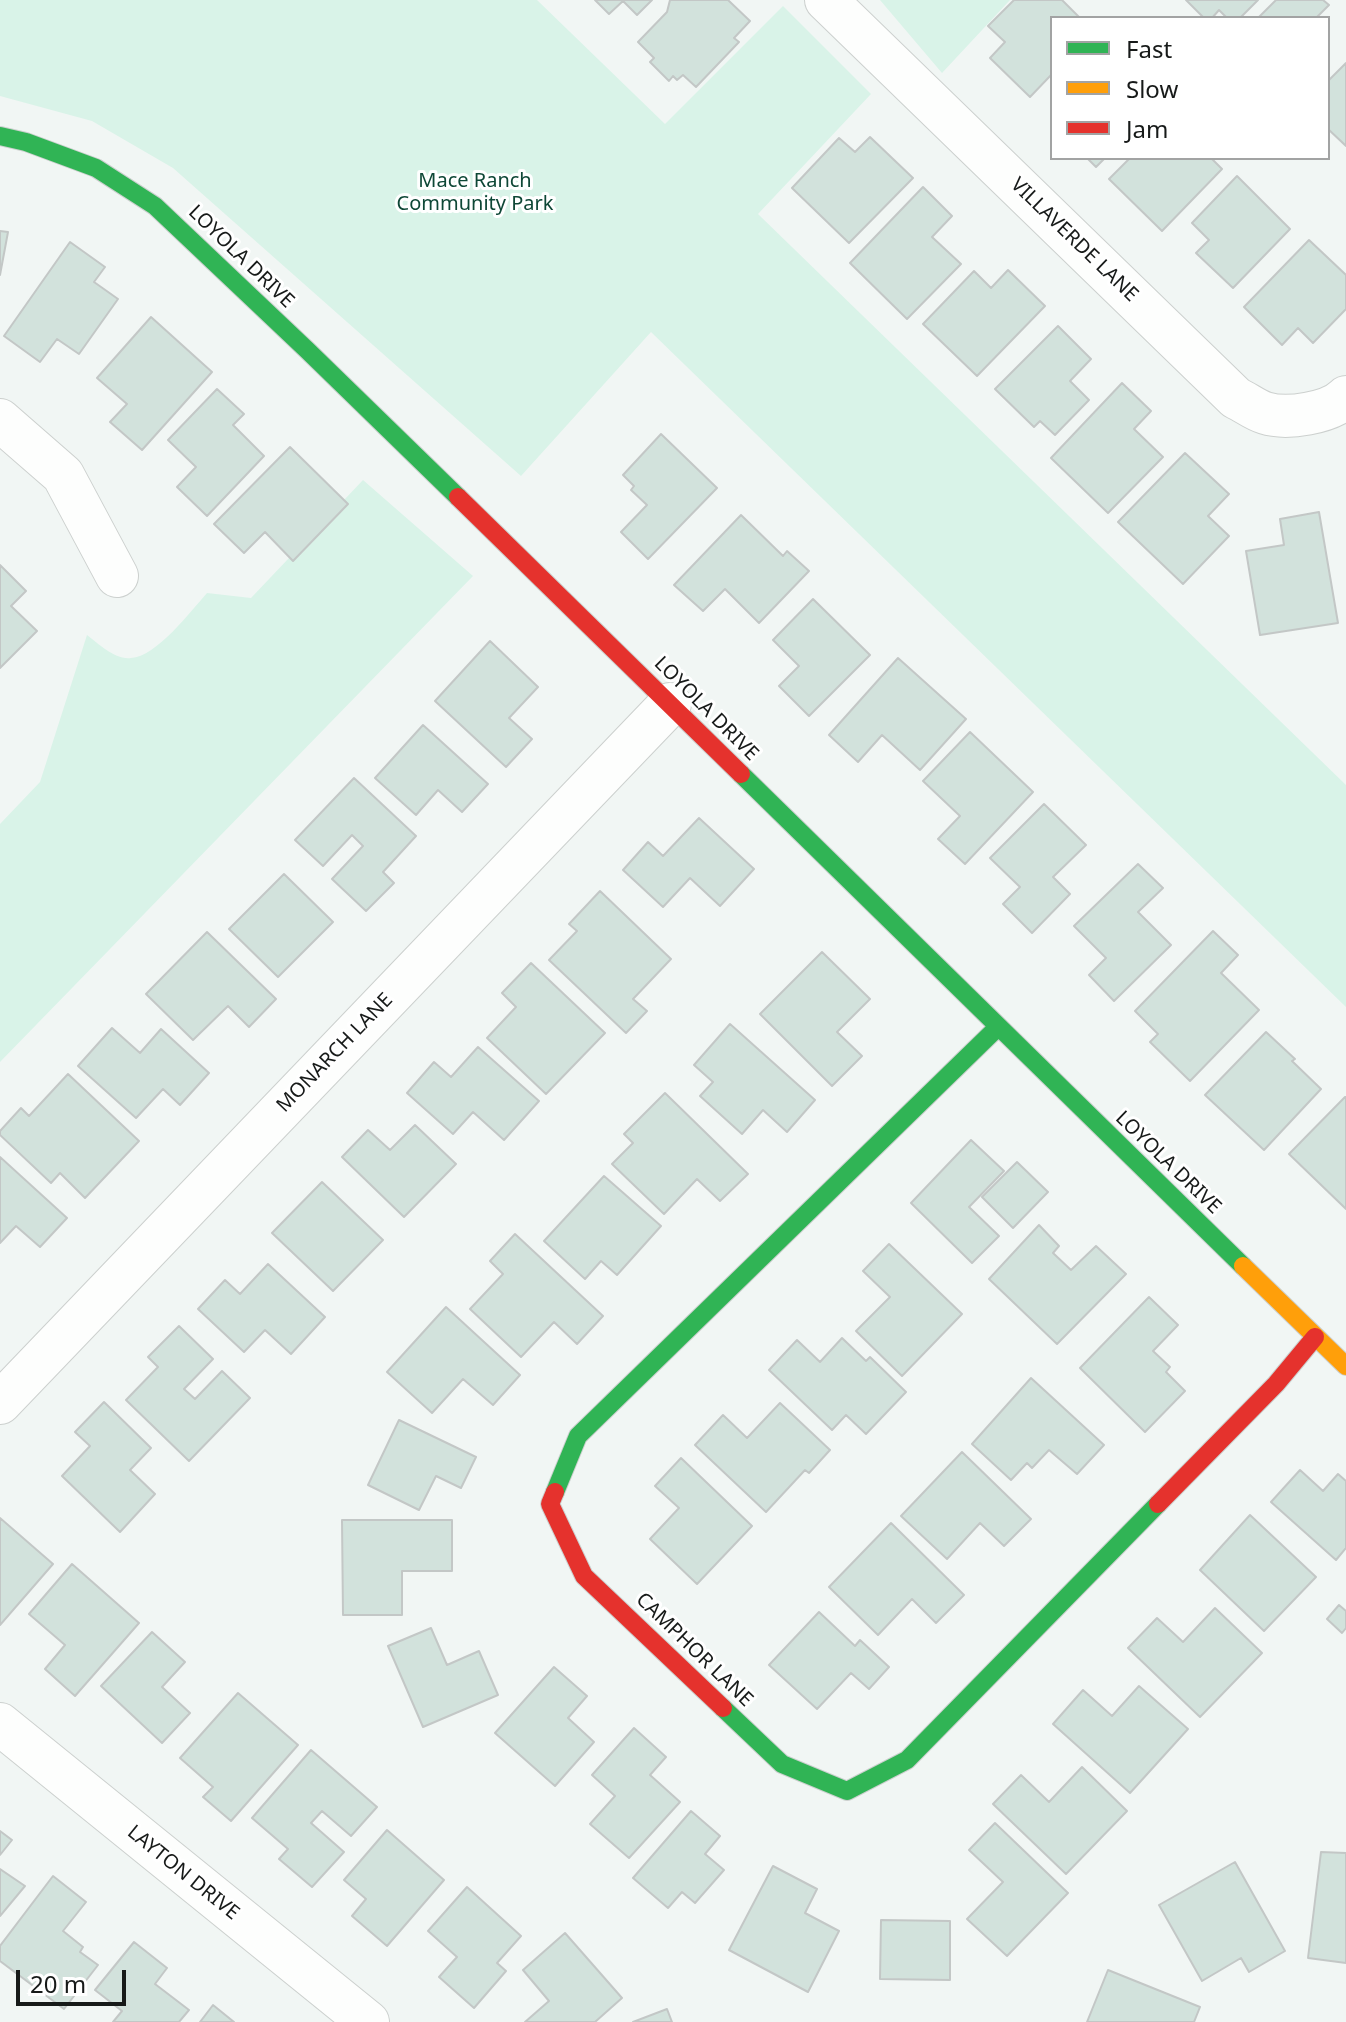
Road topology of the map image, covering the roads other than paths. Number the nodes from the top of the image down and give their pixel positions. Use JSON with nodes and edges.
{"nodes":[{"id":1,"x":826,"y":0,"type":"edge"},
{"id":2,"x":0,"y":136,"type":"edge"},
{"id":3,"x":1346,"y":397,"type":"edge"},
{"id":4,"x":0,"y":420,"type":"edge"},
{"id":5,"x":117,"y":576,"type":"dead end"},
{"id":6,"x":670,"y":704,"type":"junction"},
{"id":7,"x":998,"y":1027,"type":"junction"},
{"id":8,"x":1315,"y":1337,"type":"junction"},
{"id":9,"x":1346,"y":1366,"type":"edge"},
{"id":10,"x":0,"y":1403,"type":"edge"},
{"id":11,"x":0,"y":1724,"type":"edge"},
{"id":12,"x":368,"y":2022,"type":"edge"}],
"edges":[{"from":1,"to":3,"type":"street","name":"VILLAVERDE LANE"},
{"from":2,"to":6,"type":"street","name":"LOYOLA DRIVE"},
{"from":4,"to":5,"type":"street"},
{"from":6,"to":7,"type":"street","name":"LOYOLA DRIVE"},
{"from":6,"to":10,"type":"street","name":"MONARCH LANE"},
{"from":7,"to":8,"type":"street","name":"LOYOLA DRIVE"},
{"from":7,"to":8,"type":"street","name":"CAMPHOR LANE"},
{"from":8,"to":9,"type":"street","name":"LOYOLA DRIVE"},
{"from":11,"to":12,"type":"street","name":"LAYTON DRIVE"}]}
